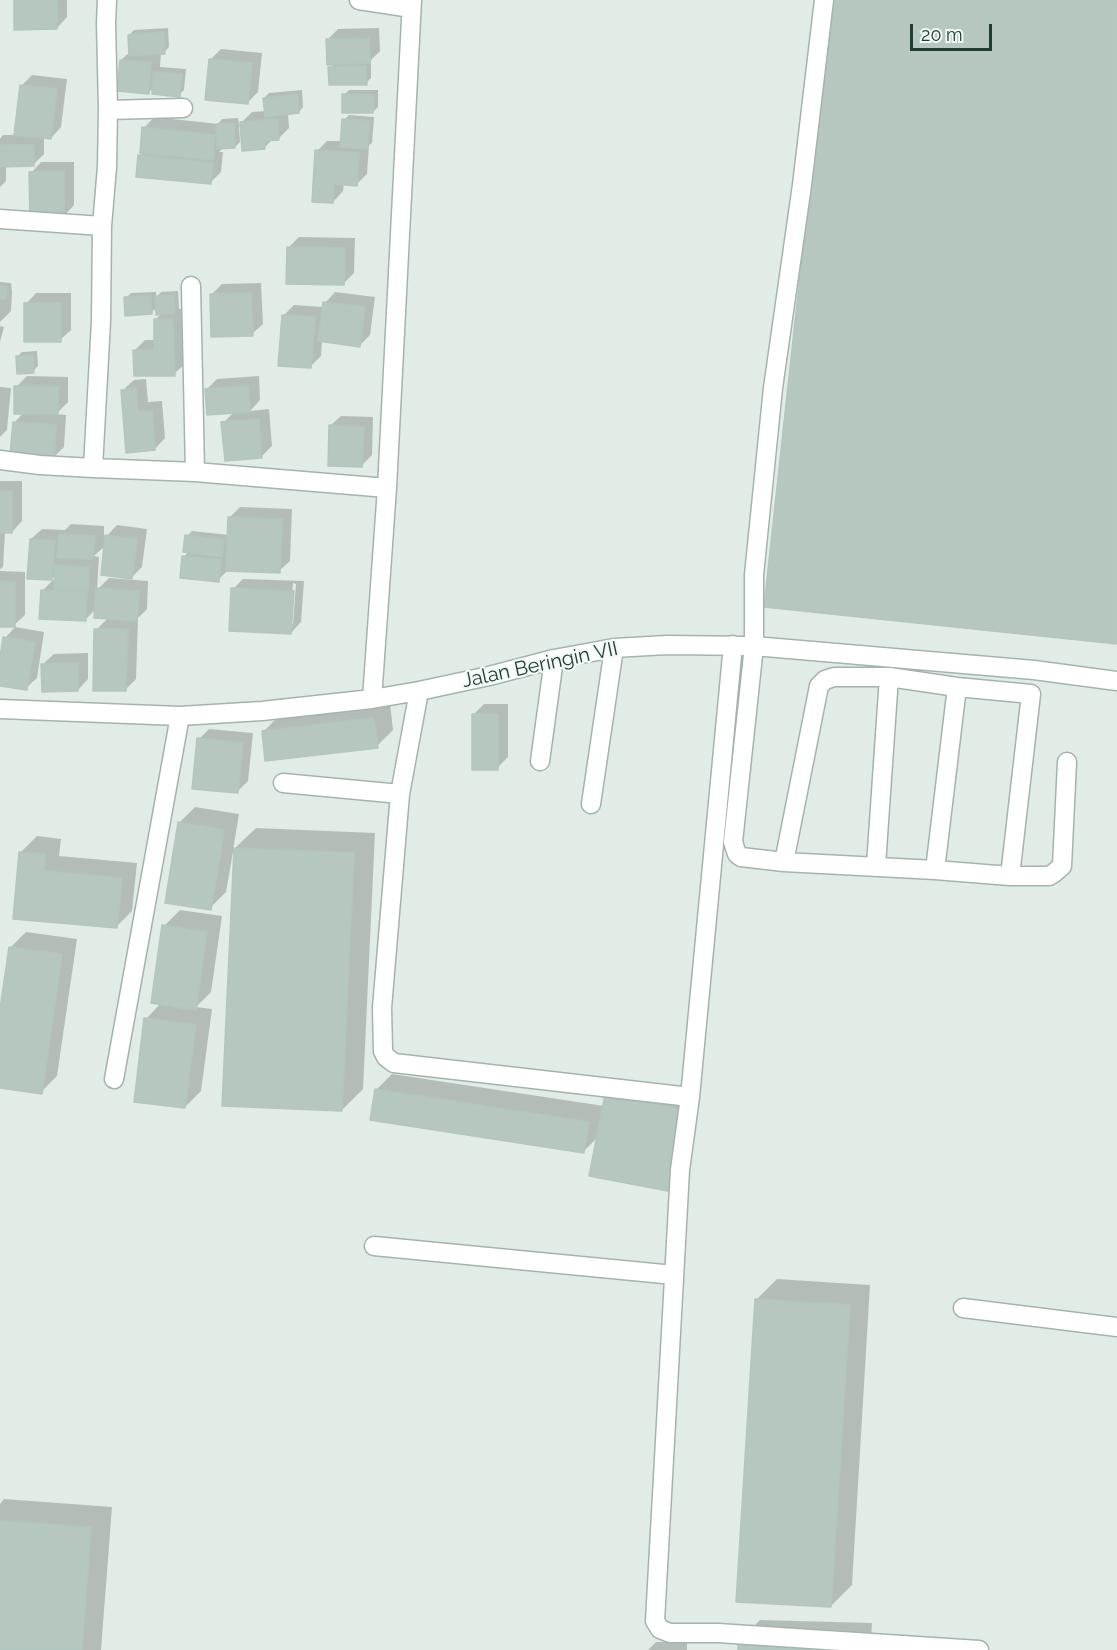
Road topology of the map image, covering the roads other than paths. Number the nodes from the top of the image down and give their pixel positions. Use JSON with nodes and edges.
{"nodes":[{"id":1,"x":107,"y":0,"type":"edge"},
{"id":2,"x":359,"y":0,"type":"edge"},
{"id":3,"x":824,"y":0,"type":"edge"},
{"id":4,"x":411,"y":4,"type":"edge"},
{"id":5,"x":183,"y":108,"type":"dead end"},
{"id":6,"x":108,"y":110,"type":"junction"},
{"id":7,"x":0,"y":219,"type":"edge"},
{"id":8,"x":102,"y":226,"type":"junction"},
{"id":9,"x":191,"y":286,"type":"dead end"},
{"id":10,"x":0,"y":460,"type":"edge"},
{"id":11,"x":93,"y":468,"type":"junction"},
{"id":12,"x":195,"y":472,"type":"junction"},
{"id":13,"x":387,"y":488,"type":"junction"},
{"id":14,"x":733,"y":645,"type":"junction"},
{"id":15,"x":754,"y":646,"type":"junction"},
{"id":16,"x":615,"y":648,"type":"junction"},
{"id":17,"x":554,"y":659,"type":"junction"},
{"id":18,"x":1034,"y":670,"type":"junction"},
{"id":19,"x":889,"y":677,"type":"junction"},
{"id":20,"x":1117,"y":681,"type":"edge"},
{"id":21,"x":957,"y":687,"type":"junction"},
{"id":22,"x":419,"y":692,"type":"junction"},
{"id":23,"x":1031,"y":694,"type":"junction"},
{"id":24,"x":372,"y":699,"type":"junction"},
{"id":25,"x":0,"y":709,"type":"edge"},
{"id":26,"x":180,"y":716,"type":"junction"},
{"id":27,"x":540,"y":761,"type":"dead end"},
{"id":28,"x":1067,"y":762,"type":"dead end"},
{"id":29,"x":282,"y":783,"type":"dead end"},
{"id":30,"x":400,"y":794,"type":"junction"},
{"id":31,"x":591,"y":804,"type":"dead end"},
{"id":32,"x":784,"y":862,"type":"junction"},
{"id":33,"x":876,"y":865,"type":"junction"},
{"id":34,"x":935,"y":870,"type":"junction"},
{"id":35,"x":1010,"y":876,"type":"junction"},
{"id":36,"x":114,"y":1078,"type":"dead end"},
{"id":37,"x":690,"y":1097,"type":"junction"},
{"id":38,"x":374,"y":1246,"type":"dead end"},
{"id":39,"x":675,"y":1275,"type":"junction"},
{"id":40,"x":963,"y":1308,"type":"dead end"},
{"id":41,"x":1117,"y":1327,"type":"edge"},
{"id":42,"x":719,"y":1641,"type":"edge"},
{"id":43,"x":980,"y":1650,"type":"edge"}],
"edges":[{"from":1,"to":6,"type":"street"},
{"from":2,"to":4,"type":"street"},
{"from":3,"to":15,"type":"street"},
{"from":4,"to":13,"type":"street"},
{"from":5,"to":6,"type":"street"},
{"from":6,"to":8,"type":"street"},
{"from":7,"to":8,"type":"street"},
{"from":8,"to":11,"type":"street"},
{"from":9,"to":12,"type":"street"},
{"from":10,"to":11,"type":"street"},
{"from":11,"to":12,"type":"street"},
{"from":12,"to":13,"type":"street"},
{"from":13,"to":24,"type":"street"},
{"from":14,"to":15,"type":"street","name":"Jalan Beringin VII"},
{"from":14,"to":16,"type":"street","name":"Jalan Beringin VII"},
{"from":14,"to":37,"type":"street"},
{"from":15,"to":18,"type":"street","name":"Jalan Beringin VII"},
{"from":15,"to":32,"type":"street"},
{"from":16,"to":17,"type":"street","name":"Jalan Beringin VII"},
{"from":16,"to":31,"type":"street"},
{"from":17,"to":22,"type":"street","name":"Jalan Beringin VII"},
{"from":17,"to":27,"type":"street"},
{"from":18,"to":20,"type":"street","name":"Jalan Beringin VII"},
{"from":18,"to":23,"type":"street"},
{"from":19,"to":21,"type":"street"},
{"from":19,"to":32,"type":"street"},
{"from":19,"to":33,"type":"street"},
{"from":21,"to":23,"type":"street"},
{"from":21,"to":34,"type":"street"},
{"from":22,"to":24,"type":"street","name":"Jalan Beringin VII"},
{"from":22,"to":30,"type":"street"},
{"from":23,"to":35,"type":"street"},
{"from":24,"to":26,"type":"street","name":"Jalan Beringin VII"},
{"from":25,"to":26,"type":"street","name":"Jalan Beringin VII"},
{"from":26,"to":36,"type":"street"},
{"from":28,"to":35,"type":"street"},
{"from":29,"to":30,"type":"street"},
{"from":30,"to":37,"type":"street"},
{"from":32,"to":33,"type":"street"},
{"from":33,"to":34,"type":"street"},
{"from":34,"to":35,"type":"street"},
{"from":37,"to":39,"type":"street"},
{"from":38,"to":39,"type":"street"},
{"from":39,"to":42,"type":"street"},
{"from":40,"to":41,"type":"street"},
{"from":42,"to":43,"type":"street"}]}
